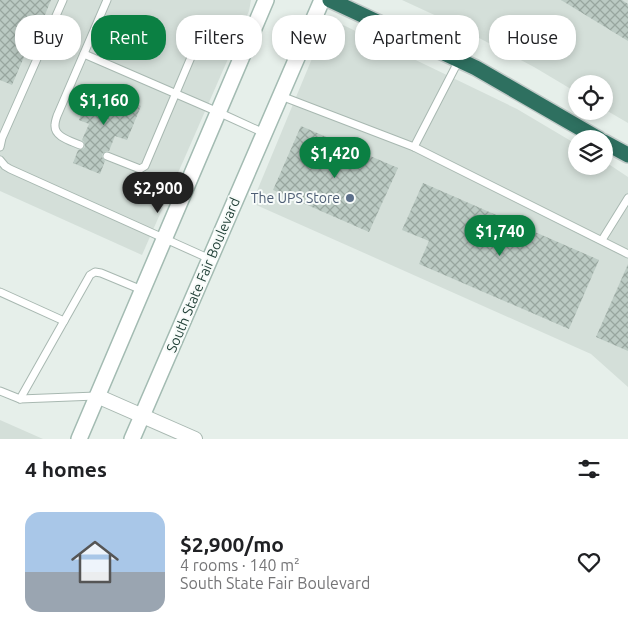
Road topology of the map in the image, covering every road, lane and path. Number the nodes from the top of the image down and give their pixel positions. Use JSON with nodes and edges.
{"nodes":[{"id":1,"x":63,"y":0,"type":"edge"},
{"id":2,"x":107,"y":0,"type":"edge"},
{"id":3,"x":266,"y":0,"type":"edge"},
{"id":4,"x":322,"y":0,"type":"edge"},
{"id":5,"x":330,"y":0,"type":"edge"},
{"id":6,"x":362,"y":15,"type":"edge"},
{"id":7,"x":84,"y":54,"type":"junction"},
{"id":8,"x":190,"y":60,"type":"edge"},
{"id":9,"x":459,"y":60,"type":"joint"},
{"id":10,"x":176,"y":93,"type":"junction"},
{"id":11,"x":280,"y":96,"type":"junction"},
{"id":12,"x":218,"y":112,"type":"junction"},
{"id":13,"x":0,"y":122,"type":"edge"},
{"id":14,"x":8,"y":125,"type":"junction"},
{"id":15,"x":583,"y":130,"type":"edge"},
{"id":16,"x":264,"y":133,"type":"junction"},
{"id":17,"x":80,"y":145,"type":"dead end"},
{"id":18,"x":0,"y":147,"type":"edge"},
{"id":19,"x":613,"y":147,"type":"edge"},
{"id":20,"x":414,"y":148,"type":"junction"},
{"id":21,"x":107,"y":156,"type":"dead end"},
{"id":22,"x":628,"y":156,"type":"edge"},
{"id":23,"x":0,"y":160,"type":"edge"},
{"id":24,"x":628,"y":198,"type":"edge"},
{"id":25,"x":164,"y":238,"type":"junction"},
{"id":26,"x":602,"y":240,"type":"junction"},
{"id":27,"x":628,"y":254,"type":"edge"},
{"id":28,"x":210,"y":259,"type":"junction"},
{"id":29,"x":142,"y":290,"type":"junction"},
{"id":30,"x":0,"y":292,"type":"edge"},
{"id":31,"x":64,"y":321,"type":"junction"},
{"id":32,"x":0,"y":391,"type":"edge"},
{"id":33,"x":97,"y":396,"type":"junction"},
{"id":34,"x":20,"y":399,"type":"junction"},
{"id":35,"x":142,"y":415,"type":"junction"},
{"id":36,"x":79,"y":439,"type":"edge"},
{"id":37,"x":132,"y":439,"type":"edge"},
{"id":38,"x":195,"y":439,"type":"edge"}],
"edges":[{"from":1,"to":14,"type":"lane"},
{"from":2,"to":7,"type":"lane"},
{"from":3,"to":12,"type":"street"},
{"from":4,"to":11,"type":"street","name":"South State Fair Boulevard"},
{"from":5,"to":6,"type":"highway"},
{"from":7,"to":10,"type":"lane"},
{"from":7,"to":17,"type":"lane"},
{"from":8,"to":10,"type":"lane"},
{"from":9,"to":15,"type":"highway"},
{"from":9,"to":20,"type":"lane"},
{"from":10,"to":12,"type":"lane"},
{"from":10,"to":21,"type":"lane"},
{"from":11,"to":16,"type":"street","name":"South State Fair Boulevard"},
{"from":11,"to":20,"type":"lane"},
{"from":12,"to":16,"type":"lane"},
{"from":12,"to":25,"type":"street"},
{"from":13,"to":14,"type":"lane"},
{"from":14,"to":18,"type":"lane"},
{"from":16,"to":28,"type":"street","name":"South State Fair Boulevard"},
{"from":19,"to":22,"type":"highway"},
{"from":20,"to":26,"type":"lane"},
{"from":23,"to":25,"type":"lane"},
{"from":24,"to":26,"type":"lane"},
{"from":25,"to":28,"type":"lane"},
{"from":25,"to":29,"type":"street"},
{"from":26,"to":27,"type":"lane"},
{"from":28,"to":35,"type":"street","name":"South State Fair Boulevard"},
{"from":29,"to":31,"type":"lane"},
{"from":29,"to":33,"type":"street"},
{"from":30,"to":31,"type":"lane"},
{"from":31,"to":34,"type":"lane"},
{"from":32,"to":34,"type":"lane"},
{"from":33,"to":34,"type":"lane"},
{"from":33,"to":35,"type":"street"},
{"from":33,"to":36,"type":"street"},
{"from":35,"to":37,"type":"street","name":"South State Fair Boulevard"},
{"from":35,"to":38,"type":"street"}]}
